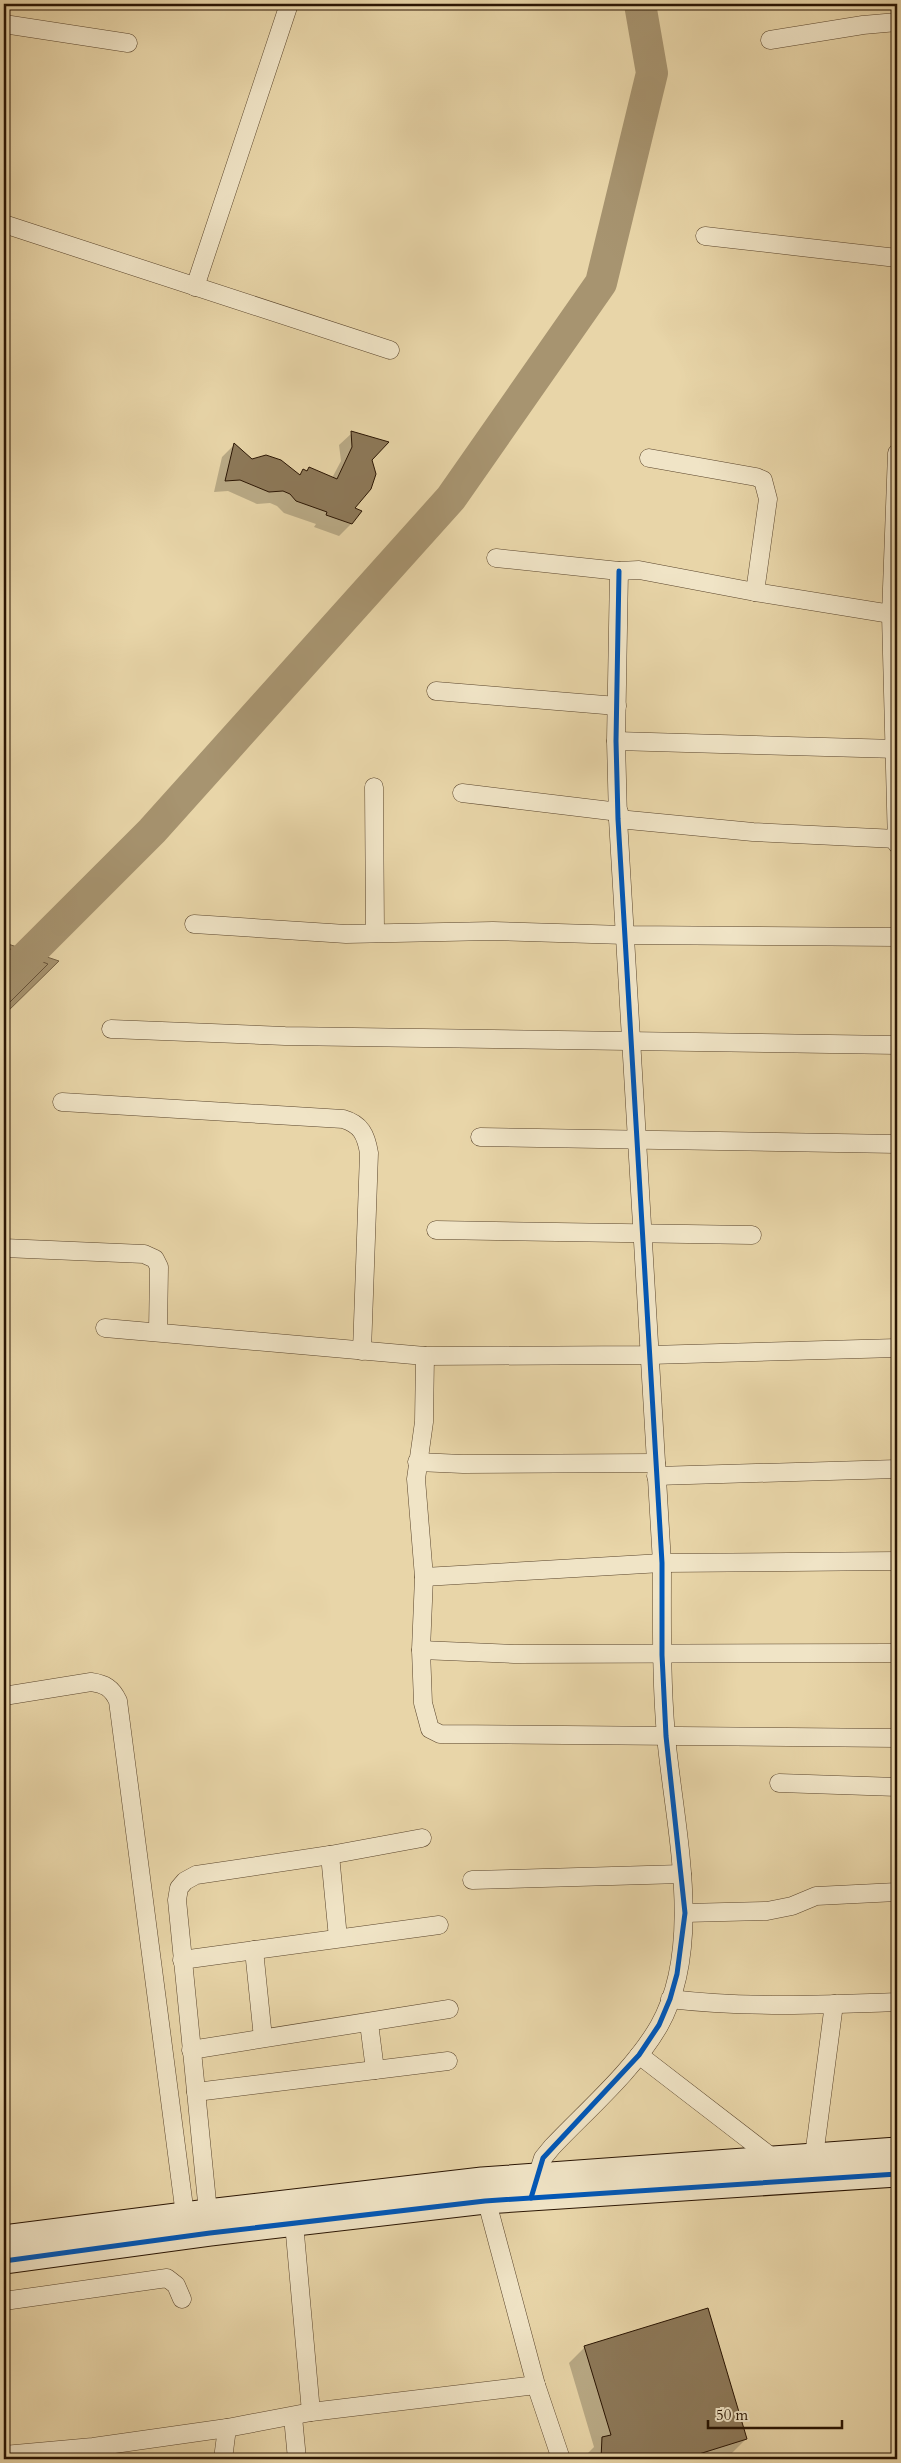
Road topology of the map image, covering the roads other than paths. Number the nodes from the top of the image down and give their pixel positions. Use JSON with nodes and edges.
{"nodes":[{"id":1,"x":289,"y":4,"type":"edge"},
{"id":2,"x":897,"y":22,"type":"edge"},
{"id":3,"x":4,"y":24,"type":"edge"},
{"id":4,"x":770,"y":40,"type":"dead end"},
{"id":5,"x":128,"y":43,"type":"dead end"},
{"id":6,"x":4,"y":224,"type":"edge"},
{"id":7,"x":705,"y":236,"type":"dead end"},
{"id":8,"x":897,"y":258,"type":"edge"},
{"id":9,"x":195,"y":287,"type":"junction"},
{"id":10,"x":390,"y":350,"type":"dead end"},
{"id":11,"x":897,"y":453,"type":"edge"},
{"id":12,"x":649,"y":458,"type":"dead end"},
{"id":13,"x":496,"y":558,"type":"dead end"},
{"id":14,"x":618,"y":571,"type":"junction"},
{"id":15,"x":755,"y":592,"type":"junction"},
{"id":16,"x":894,"y":615,"type":"edge"},
{"id":17,"x":436,"y":691,"type":"dead end"},
{"id":18,"x":617,"y":706,"type":"junction"},
{"id":19,"x":616,"y":742,"type":"junction"},
{"id":20,"x":896,"y":749,"type":"edge"},
{"id":21,"x":374,"y":787,"type":"dead end"},
{"id":22,"x":462,"y":793,"type":"dead end"},
{"id":23,"x":619,"y":816,"type":"junction"},
{"id":24,"x":897,"y":839,"type":"edge"},
{"id":25,"x":897,"y":844,"type":"edge"},
{"id":26,"x":194,"y":924,"type":"dead end"},
{"id":27,"x":375,"y":933,"type":"junction"},
{"id":28,"x":625,"y":935,"type":"junction"},
{"id":29,"x":897,"y":937,"type":"edge"},
{"id":30,"x":111,"y":1029,"type":"dead end"},
{"id":31,"x":631,"y":1042,"type":"junction"},
{"id":32,"x":897,"y":1045,"type":"edge"},
{"id":33,"x":62,"y":1102,"type":"dead end"},
{"id":34,"x":480,"y":1137,"type":"dead end"},
{"id":35,"x":637,"y":1139,"type":"junction"},
{"id":36,"x":897,"y":1144,"type":"edge"},
{"id":37,"x":436,"y":1230,"type":"dead end"},
{"id":38,"x":641,"y":1234,"type":"junction"},
{"id":39,"x":752,"y":1235,"type":"dead end"},
{"id":40,"x":4,"y":1248,"type":"edge"},
{"id":41,"x":105,"y":1328,"type":"dead end"},
{"id":42,"x":158,"y":1332,"type":"junction"},
{"id":43,"x":897,"y":1348,"type":"edge"},
{"id":44,"x":362,"y":1351,"type":"junction"},
{"id":45,"x":650,"y":1355,"type":"junction"},
{"id":46,"x":425,"y":1356,"type":"junction"},
{"id":47,"x":417,"y":1462,"type":"junction"},
{"id":48,"x":656,"y":1469,"type":"junction"},
{"id":49,"x":897,"y":1470,"type":"edge"},
{"id":50,"x":897,"y":1561,"type":"edge"},
{"id":51,"x":662,"y":1563,"type":"junction"},
{"id":52,"x":424,"y":1578,"type":"junction"},
{"id":53,"x":422,"y":1650,"type":"junction"},
{"id":54,"x":897,"y":1653,"type":"edge"},
{"id":55,"x":662,"y":1655,"type":"junction"},
{"id":56,"x":4,"y":1696,"type":"edge"},
{"id":57,"x":666,"y":1736,"type":"junction"},
{"id":58,"x":897,"y":1738,"type":"edge"},
{"id":59,"x":779,"y":1783,"type":"dead end"},
{"id":60,"x":897,"y":1787,"type":"edge"},
{"id":61,"x":422,"y":1838,"type":"dead end"},
{"id":62,"x":330,"y":1855,"type":"junction"},
{"id":63,"x":682,"y":1874,"type":"junction"},
{"id":64,"x":472,"y":1880,"type":"dead end"},
{"id":65,"x":897,"y":1892,"type":"edge"},
{"id":66,"x":685,"y":1913,"type":"junction"},
{"id":67,"x":439,"y":1924,"type":"dead end"},
{"id":68,"x":338,"y":1938,"type":"junction"},
{"id":69,"x":254,"y":1950,"type":"junction"},
{"id":70,"x":182,"y":1960,"type":"junction"},
{"id":71,"x":670,"y":1999,"type":"junction"},
{"id":72,"x":897,"y":2002,"type":"edge"},
{"id":73,"x":834,"y":2004,"type":"junction"},
{"id":74,"x":449,"y":2009,"type":"dead end"},
{"id":75,"x":369,"y":2023,"type":"junction"},
{"id":76,"x":263,"y":2038,"type":"junction"},
{"id":77,"x":191,"y":2050,"type":"junction"},
{"id":78,"x":639,"y":2054,"type":"junction"},
{"id":79,"x":448,"y":2061,"type":"dead end"},
{"id":80,"x":375,"y":2070,"type":"junction"},
{"id":81,"x":196,"y":2092,"type":"junction"},
{"id":82,"x":897,"y":2150,"type":"edge"},
{"id":83,"x":814,"y":2156,"type":"junction"},
{"id":84,"x":774,"y":2159,"type":"junction"},
{"id":85,"x":897,"y":2174,"type":"edge"},
{"id":86,"x":534,"y":2186,"type":"junction"},
{"id":87,"x":484,"y":2191,"type":"junction"},
{"id":88,"x":201,"y":2220,"type":"junction"},
{"id":89,"x":294,"y":2223,"type":"junction"},
{"id":90,"x":4,"y":2238,"type":"edge"},
{"id":91,"x":4,"y":2261,"type":"edge"},
{"id":92,"x":182,"y":2299,"type":"dead end"},
{"id":93,"x":4,"y":2301,"type":"edge"},
{"id":94,"x":536,"y":2385,"type":"junction"},
{"id":95,"x":311,"y":2412,"type":"junction"},
{"id":96,"x":293,"y":2417,"type":"junction"},
{"id":97,"x":227,"y":2428,"type":"junction"},
{"id":98,"x":92,"y":2453,"type":"edge"},
{"id":99,"x":4,"y":2455,"type":"edge"},
{"id":100,"x":223,"y":2459,"type":"edge"},
{"id":101,"x":297,"y":2459,"type":"edge"},
{"id":102,"x":561,"y":2459,"type":"edge"}],
"edges":[{"from":1,"to":9,"type":"street"},
{"from":2,"to":4,"type":"street"},
{"from":3,"to":5,"type":"street"},
{"from":6,"to":9,"type":"street"},
{"from":7,"to":8,"type":"street"},
{"from":9,"to":10,"type":"street"},
{"from":11,"to":16,"type":"street"},
{"from":12,"to":15,"type":"street"},
{"from":13,"to":14,"type":"street"},
{"from":14,"to":15,"type":"street"},
{"from":14,"to":18,"type":"street"},
{"from":15,"to":16,"type":"street"},
{"from":16,"to":20,"type":"street"},
{"from":17,"to":18,"type":"street"},
{"from":18,"to":19,"type":"street"},
{"from":19,"to":20,"type":"street"},
{"from":19,"to":23,"type":"street"},
{"from":20,"to":24,"type":"street"},
{"from":21,"to":27,"type":"street"},
{"from":22,"to":23,"type":"street"},
{"from":23,"to":24,"type":"street"},
{"from":23,"to":28,"type":"street"},
{"from":24,"to":25,"type":"street"},
{"from":26,"to":27,"type":"street"},
{"from":27,"to":28,"type":"street"},
{"from":28,"to":29,"type":"street"},
{"from":28,"to":31,"type":"street"},
{"from":30,"to":31,"type":"street"},
{"from":31,"to":32,"type":"street"},
{"from":31,"to":35,"type":"street"},
{"from":33,"to":44,"type":"street"},
{"from":34,"to":35,"type":"street"},
{"from":35,"to":36,"type":"street"},
{"from":35,"to":38,"type":"street"},
{"from":37,"to":38,"type":"street"},
{"from":38,"to":39,"type":"street"},
{"from":38,"to":45,"type":"street"},
{"from":40,"to":42,"type":"street"},
{"from":41,"to":42,"type":"street"},
{"from":42,"to":44,"type":"street"},
{"from":43,"to":45,"type":"street"},
{"from":44,"to":46,"type":"street"},
{"from":45,"to":46,"type":"street"},
{"from":45,"to":48,"type":"street"},
{"from":46,"to":47,"type":"street"},
{"from":47,"to":48,"type":"street"},
{"from":47,"to":52,"type":"street"},
{"from":48,"to":49,"type":"street"},
{"from":48,"to":51,"type":"street"},
{"from":50,"to":51,"type":"street"},
{"from":51,"to":52,"type":"street"},
{"from":51,"to":55,"type":"street"},
{"from":52,"to":53,"type":"street"},
{"from":53,"to":55,"type":"street"},
{"from":53,"to":57,"type":"street"},
{"from":54,"to":55,"type":"street"},
{"from":55,"to":57,"type":"street"},
{"from":56,"to":88,"type":"street"},
{"from":57,"to":58,"type":"street"},
{"from":57,"to":63,"type":"street"},
{"from":59,"to":60,"type":"street"},
{"from":61,"to":62,"type":"street"},
{"from":62,"to":68,"type":"street"},
{"from":62,"to":70,"type":"street"},
{"from":63,"to":64,"type":"street"},
{"from":63,"to":66,"type":"street"},
{"from":65,"to":66,"type":"street"},
{"from":66,"to":71,"type":"street"},
{"from":67,"to":68,"type":"street"},
{"from":68,"to":69,"type":"street"},
{"from":69,"to":70,"type":"street"},
{"from":69,"to":76,"type":"street"},
{"from":70,"to":77,"type":"street"},
{"from":71,"to":73,"type":"street"},
{"from":71,"to":78,"type":"street"},
{"from":72,"to":73,"type":"street"},
{"from":73,"to":83,"type":"street"},
{"from":74,"to":75,"type":"street"},
{"from":75,"to":76,"type":"street"},
{"from":75,"to":80,"type":"street"},
{"from":76,"to":77,"type":"street"},
{"from":77,"to":81,"type":"street"},
{"from":78,"to":84,"type":"street"},
{"from":78,"to":86,"type":"street"},
{"from":79,"to":80,"type":"street"},
{"from":80,"to":81,"type":"street"},
{"from":81,"to":88,"type":"street"},
{"from":82,"to":83,"type":"street"},
{"from":83,"to":84,"type":"street"},
{"from":84,"to":86,"type":"street"},
{"from":85,"to":86,"type":"street"},
{"from":86,"to":87,"type":"street"},
{"from":87,"to":88,"type":"street"},
{"from":87,"to":89,"type":"street"},
{"from":87,"to":94,"type":"street"},
{"from":88,"to":89,"type":"street"},
{"from":88,"to":90,"type":"street"},
{"from":88,"to":91,"type":"street"},
{"from":89,"to":95,"type":"street"},
{"from":92,"to":93,"type":"street"},
{"from":94,"to":95,"type":"street"},
{"from":94,"to":102,"type":"street"},
{"from":95,"to":96,"type":"street"},
{"from":96,"to":97,"type":"street"},
{"from":96,"to":101,"type":"street"},
{"from":97,"to":98,"type":"street"},
{"from":97,"to":100,"type":"street"},
{"from":98,"to":99,"type":"street"}]}
